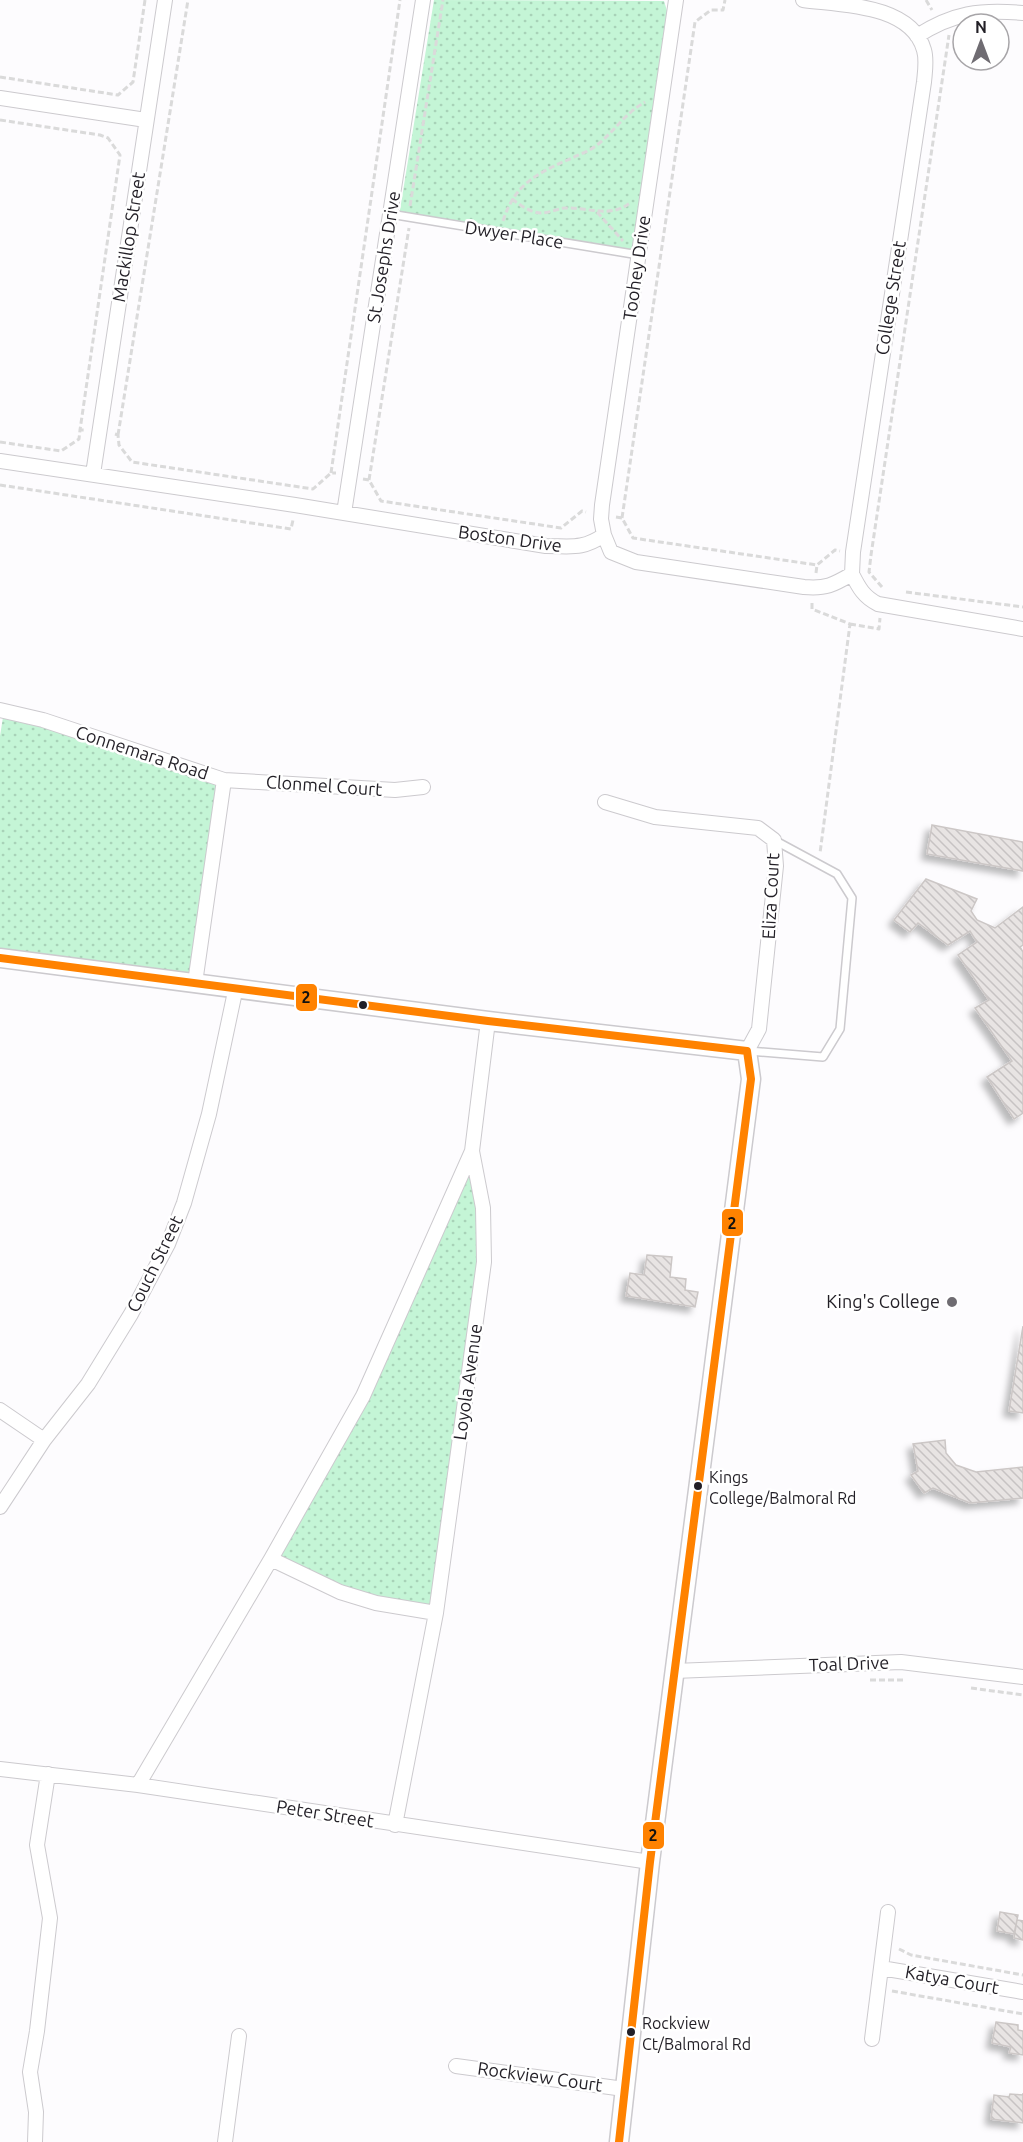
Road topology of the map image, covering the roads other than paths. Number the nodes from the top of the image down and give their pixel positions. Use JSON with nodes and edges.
{"nodes":[{"id":1,"x":165,"y":0,"type":"edge"},
{"id":2,"x":423,"y":0,"type":"edge"},
{"id":3,"x":676,"y":0,"type":"edge"},
{"id":4,"x":811,"y":1,"type":"edge"},
{"id":5,"x":1023,"y":13,"type":"edge"},
{"id":6,"x":913,"y":31,"type":"junction"},
{"id":7,"x":0,"y":98,"type":"edge"},
{"id":8,"x":146,"y":120,"type":"junction"},
{"id":9,"x":390,"y":214,"type":"junction"},
{"id":10,"x":637,"y":255,"type":"junction"},
{"id":11,"x":0,"y":461,"type":"edge"},
{"id":12,"x":93,"y":474,"type":"junction"},
{"id":13,"x":344,"y":513,"type":"junction"},
{"id":14,"x":604,"y":535,"type":"junction"},
{"id":15,"x":852,"y":574,"type":"junction"},
{"id":16,"x":1023,"y":629,"type":"edge"},
{"id":17,"x":0,"y":710,"type":"edge"},
{"id":18,"x":224,"y":780,"type":"junction"},
{"id":19,"x":423,"y":787,"type":"dead end"},
{"id":20,"x":605,"y":802,"type":"dead end"},
{"id":21,"x":774,"y":840,"type":"junction"},
{"id":22,"x":0,"y":957,"type":"edge"},
{"id":23,"x":195,"y":983,"type":"junction"},
{"id":24,"x":236,"y":987,"type":"junction"},
{"id":25,"x":488,"y":1021,"type":"junction"},
{"id":26,"x":747,"y":1051,"type":"junction"},
{"id":27,"x":472,"y":1151,"type":"junction"},
{"id":28,"x":0,"y":1410,"type":"edge"},
{"id":29,"x":44,"y":1440,"type":"junction"},
{"id":30,"x":0,"y":1508,"type":"edge"},
{"id":31,"x":271,"y":1559,"type":"junction"},
{"id":32,"x":436,"y":1613,"type":"junction"},
{"id":33,"x":674,"y":1671,"type":"junction"},
{"id":34,"x":1023,"y":1677,"type":"edge"},
{"id":35,"x":0,"y":1768,"type":"edge"},
{"id":36,"x":48,"y":1774,"type":"junction"},
{"id":37,"x":138,"y":1785,"type":"junction"},
{"id":38,"x":396,"y":1825,"type":"junction"},
{"id":39,"x":650,"y":1862,"type":"junction"},
{"id":40,"x":888,"y":1912,"type":"dead end"},
{"id":41,"x":881,"y":1968,"type":"junction"},
{"id":42,"x":1023,"y":1992,"type":"edge"},
{"id":43,"x":239,"y":2036,"type":"dead end"},
{"id":44,"x":872,"y":2039,"type":"dead end"},
{"id":45,"x":456,"y":2066,"type":"dead end"},
{"id":46,"x":624,"y":2089,"type":"junction"},
{"id":47,"x":35,"y":2142,"type":"edge"},
{"id":48,"x":225,"y":2142,"type":"edge"},
{"id":49,"x":618,"y":2142,"type":"edge"}],
"edges":[{"from":1,"to":8,"type":"street","name":"Mackillop Street"},
{"from":2,"to":9,"type":"street","name":"St Josephs Drive"},
{"from":3,"to":10,"type":"street","name":"Toohey Drive"},
{"from":4,"to":6,"type":"street"},
{"from":5,"to":6,"type":"street"},
{"from":6,"to":15,"type":"street","name":"College Street"},
{"from":7,"to":8,"type":"street"},
{"from":8,"to":12,"type":"street","name":"Mackillop Street"},
{"from":9,"to":10,"type":"lane","name":"Dwyer Place"},
{"from":9,"to":13,"type":"street","name":"St Josephs Drive"},
{"from":10,"to":14,"type":"street","name":"Toohey Drive"},
{"from":11,"to":12,"type":"street","name":"Boston Drive"},
{"from":12,"to":13,"type":"street","name":"Boston Drive"},
{"from":13,"to":14,"type":"street","name":"Boston Drive"},
{"from":14,"to":15,"type":"street"},
{"from":15,"to":16,"type":"street"},
{"from":17,"to":18,"type":"street","name":"Connemara Road"},
{"from":18,"to":19,"type":"street","name":"Clonmel Court"},
{"from":18,"to":23,"type":"street","name":"Connemara Road"},
{"from":20,"to":21,"type":"street","name":"Eliza Court"},
{"from":21,"to":26,"type":"street","name":"Eliza Court"},
{"from":21,"to":26,"type":"lane"},
{"from":22,"to":23,"type":"street"},
{"from":23,"to":24,"type":"street"},
{"from":24,"to":25,"type":"street"},
{"from":24,"to":29,"type":"street","name":"Couch Street"},
{"from":25,"to":26,"type":"street"},
{"from":25,"to":27,"type":"street","name":"Loyola Avenue"},
{"from":26,"to":33,"type":"street"},
{"from":27,"to":31,"type":"street","name":"Loyola Avenue"},
{"from":27,"to":32,"type":"street","name":"Loyola Avenue"},
{"from":28,"to":29,"type":"street"},
{"from":29,"to":30,"type":"street","name":"Couch Street"},
{"from":31,"to":32,"type":"street"},
{"from":31,"to":37,"type":"street","name":"Loyola Avenue"},
{"from":32,"to":38,"type":"street","name":"Loyola Avenue"},
{"from":33,"to":34,"type":"street","name":"Toal Drive"},
{"from":33,"to":39,"type":"street"},
{"from":35,"to":36,"type":"street","name":"Peter Street"},
{"from":36,"to":37,"type":"street","name":"Peter Street"},
{"from":36,"to":47,"type":"street"},
{"from":37,"to":38,"type":"street","name":"Peter Street"},
{"from":38,"to":39,"type":"street","name":"Peter Street"},
{"from":39,"to":46,"type":"street"},
{"from":40,"to":41,"type":"street","name":"Katya Court"},
{"from":41,"to":42,"type":"street","name":"Katya Court"},
{"from":41,"to":44,"type":"street","name":"Katya Court"},
{"from":43,"to":48,"type":"street"},
{"from":45,"to":46,"type":"street","name":"Rockview Court"},
{"from":46,"to":49,"type":"street"}]}
